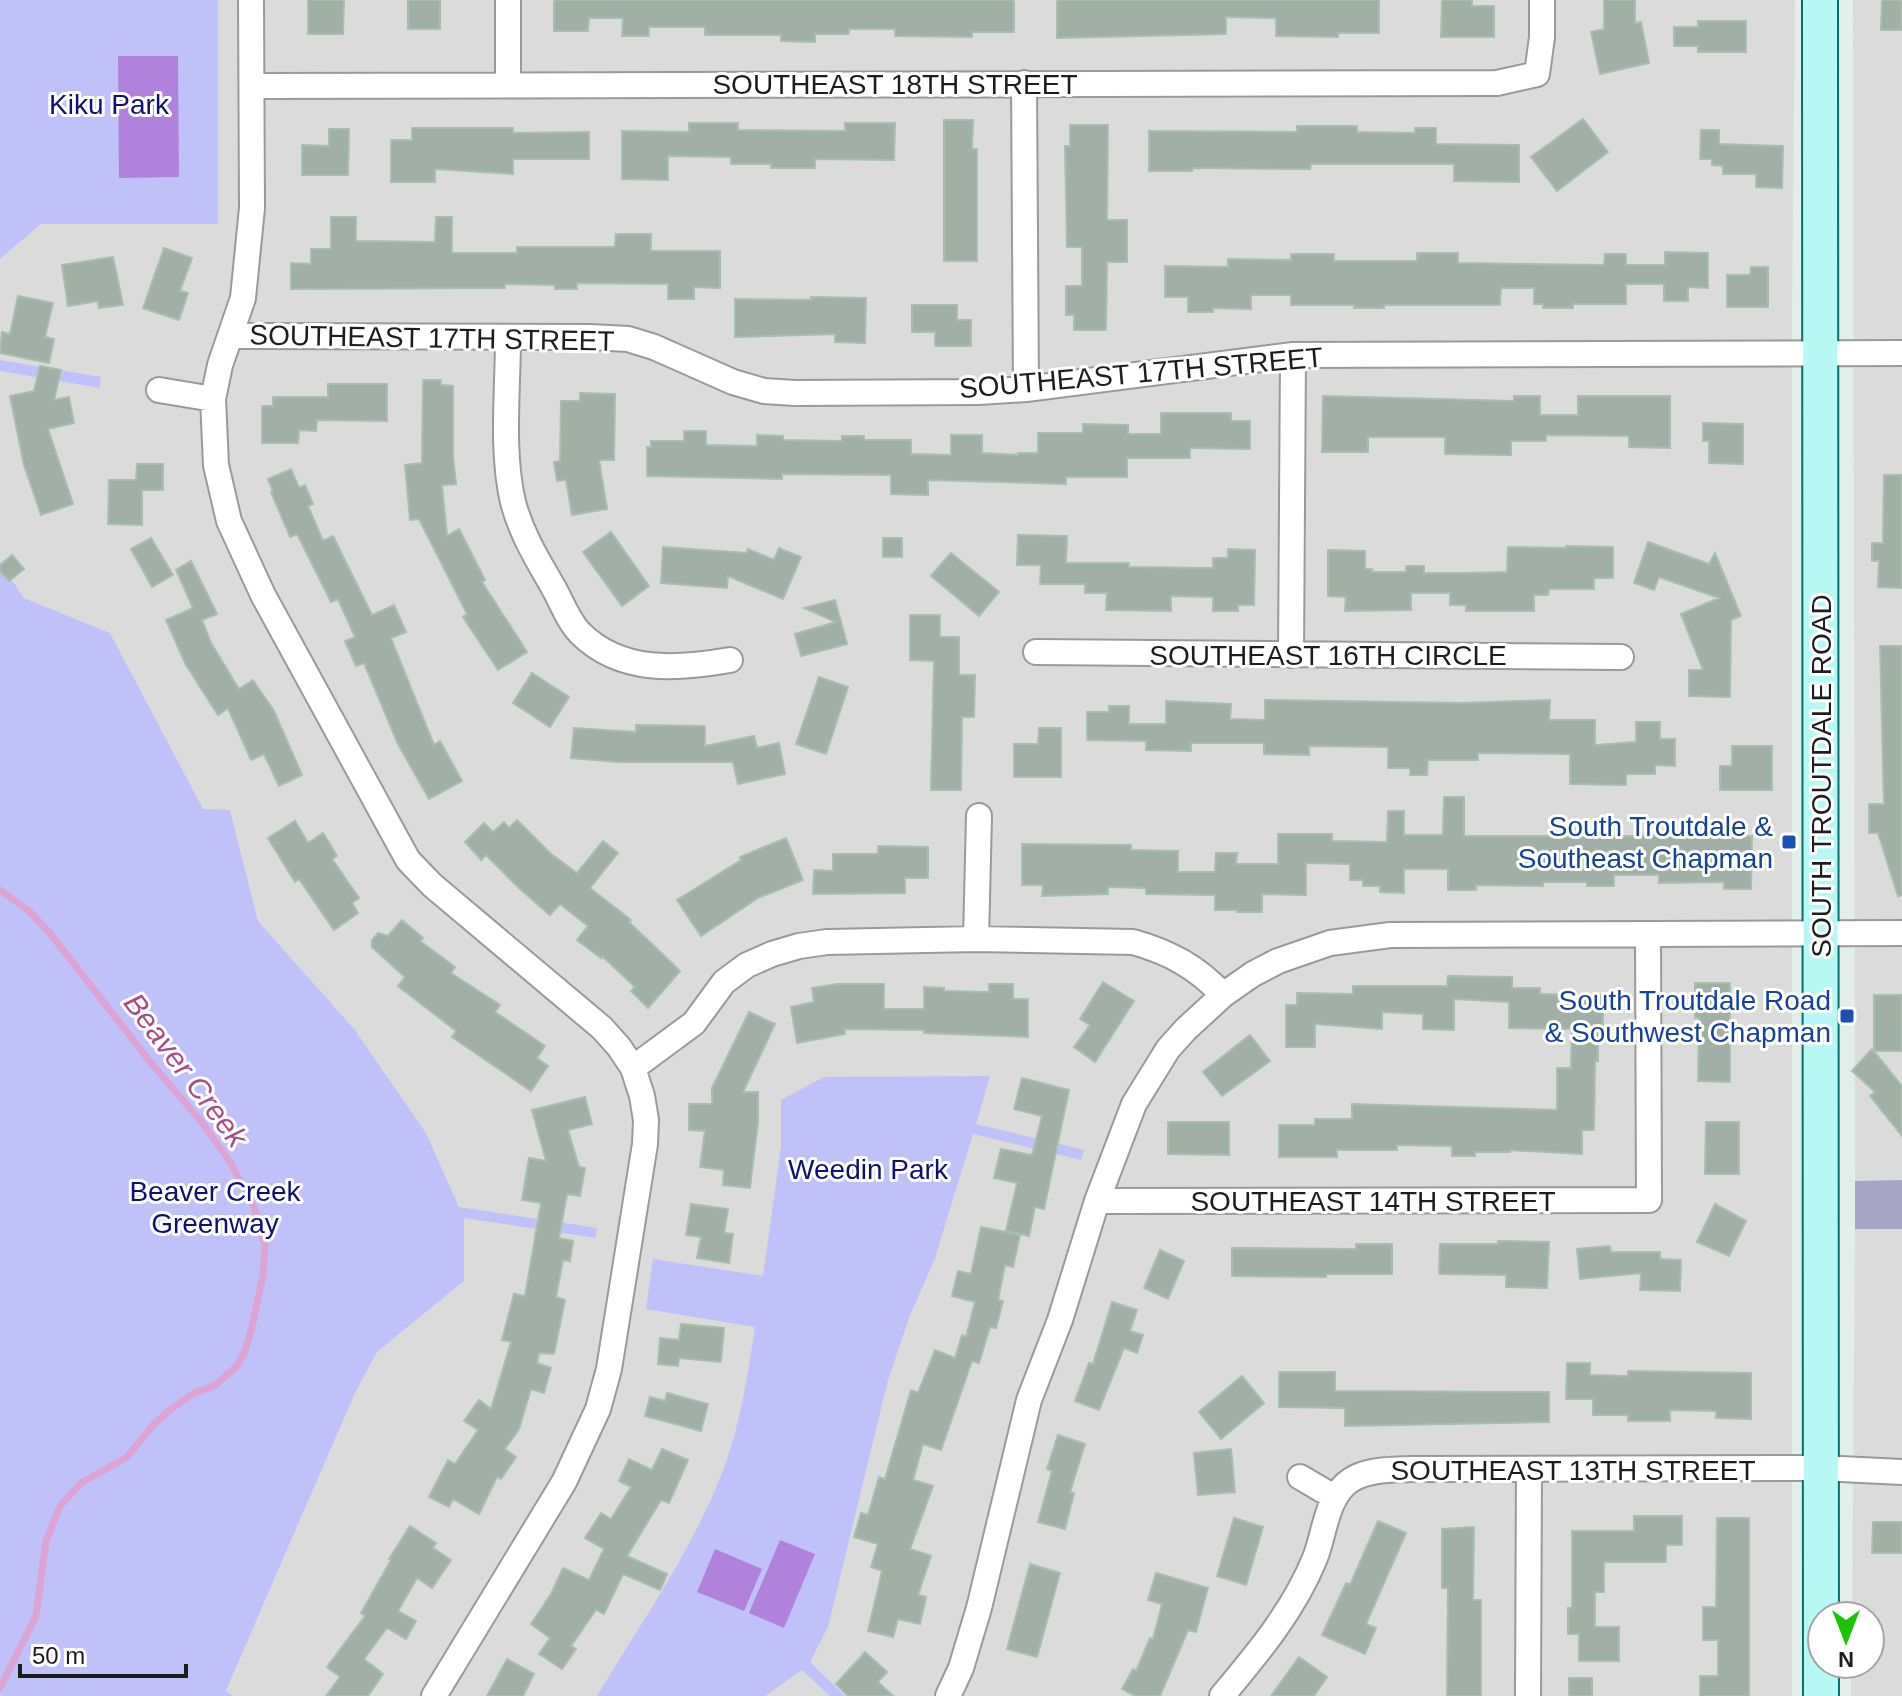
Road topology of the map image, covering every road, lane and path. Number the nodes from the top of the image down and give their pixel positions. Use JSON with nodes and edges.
{"nodes":[{"id":1,"x":251,"y":0,"type":"edge"},
{"id":2,"x":508,"y":0,"type":"edge"},
{"id":3,"x":1542,"y":0,"type":"edge"},
{"id":4,"x":1820,"y":0,"type":"edge"},
{"id":5,"x":1024,"y":83,"type":"junction"},
{"id":6,"x":508,"y":85,"type":"junction"},
{"id":7,"x":252,"y":86,"type":"junction"},
{"id":8,"x":231,"y":336,"type":"junction"},
{"id":9,"x":508,"y":337,"type":"junction"},
{"id":10,"x":1821,"y":353,"type":"junction"},
{"id":11,"x":1902,"y":353,"type":"edge"},
{"id":12,"x":1293,"y":355,"type":"junction"},
{"id":13,"x":1026,"y":389,"type":"junction"},
{"id":14,"x":159,"y":390,"type":"dead end"},
{"id":15,"x":213,"y":399,"type":"junction"},
{"id":16,"x":1036,"y":652,"type":"dead end"},
{"id":17,"x":1291,"y":655,"type":"junction"},
{"id":18,"x":1621,"y":657,"type":"dead end"},
{"id":19,"x":730,"y":660,"type":"dead end"},
{"id":20,"x":979,"y":816,"type":"dead end"},
{"id":21,"x":1821,"y":933,"type":"junction"},
{"id":22,"x":1902,"y":933,"type":"edge"},
{"id":23,"x":1648,"y":934,"type":"junction"},
{"id":24,"x":976,"y":939,"type":"junction"},
{"id":25,"x":1223,"y":995,"type":"junction"},
{"id":26,"x":633,"y":1068,"type":"junction"},
{"id":27,"x":1097,"y":1201,"type":"junction"},
{"id":28,"x":1820,"y":1468,"type":"junction"},
{"id":29,"x":1529,"y":1470,"type":"junction"},
{"id":30,"x":1902,"y":1472,"type":"edge"},
{"id":31,"x":1300,"y":1477,"type":"dead end"},
{"id":32,"x":1334,"y":1497,"type":"junction"},
{"id":33,"x":434,"y":1696,"type":"edge"},
{"id":34,"x":948,"y":1696,"type":"edge"},
{"id":35,"x":1222,"y":1696,"type":"edge"},
{"id":36,"x":1528,"y":1696,"type":"edge"},
{"id":37,"x":1821,"y":1696,"type":"edge"}],
"edges":[{"from":1,"to":7,"type":"street"},
{"from":2,"to":6,"type":"street"},
{"from":3,"to":5,"type":"street","name":"SOUTHEAST 18TH STREET"},
{"from":4,"to":10,"type":"main road","name":"SOUTH TROUTDALE ROAD"},
{"from":5,"to":6,"type":"street","name":"SOUTHEAST 18TH STREET"},
{"from":5,"to":13,"type":"street"},
{"from":6,"to":7,"type":"street","name":"SOUTHEAST 18TH STREET"},
{"from":7,"to":8,"type":"street"},
{"from":8,"to":9,"type":"street","name":"SOUTHEAST 17TH STREET"},
{"from":8,"to":15,"type":"street"},
{"from":9,"to":13,"type":"street","name":"SOUTHEAST 17TH STREET"},
{"from":9,"to":19,"type":"street"},
{"from":10,"to":11,"type":"street","name":"SOUTHEAST 17TH STREET"},
{"from":10,"to":12,"type":"street","name":"SOUTHEAST 17TH STREET"},
{"from":10,"to":21,"type":"main road","name":"SOUTH TROUTDALE ROAD"},
{"from":12,"to":13,"type":"street","name":"SOUTHEAST 17TH STREET"},
{"from":12,"to":17,"type":"street"},
{"from":14,"to":15,"type":"street"},
{"from":15,"to":26,"type":"street"},
{"from":16,"to":17,"type":"street","name":"SOUTHEAST 16TH CIRCLE"},
{"from":17,"to":18,"type":"street","name":"SOUTHEAST 16TH CIRCLE"},
{"from":20,"to":24,"type":"street"},
{"from":21,"to":22,"type":"street"},
{"from":21,"to":23,"type":"street"},
{"from":21,"to":28,"type":"main road","name":"SOUTH TROUTDALE ROAD"},
{"from":23,"to":25,"type":"street"},
{"from":23,"to":27,"type":"street","name":"SOUTHEAST 14TH STREET"},
{"from":24,"to":25,"type":"street"},
{"from":24,"to":26,"type":"street"},
{"from":25,"to":27,"type":"street"},
{"from":26,"to":33,"type":"street"},
{"from":27,"to":34,"type":"street"},
{"from":28,"to":29,"type":"street","name":"SOUTHEAST 13TH STREET"},
{"from":28,"to":30,"type":"street","name":"SOUTHEAST 13TH STREET"},
{"from":28,"to":37,"type":"main road","name":"SOUTH TROUTDALE ROAD"},
{"from":29,"to":32,"type":"street","name":"SOUTHEAST 13TH STREET"},
{"from":29,"to":36,"type":"street"},
{"from":31,"to":32,"type":"street"},
{"from":32,"to":35,"type":"street"}]}
